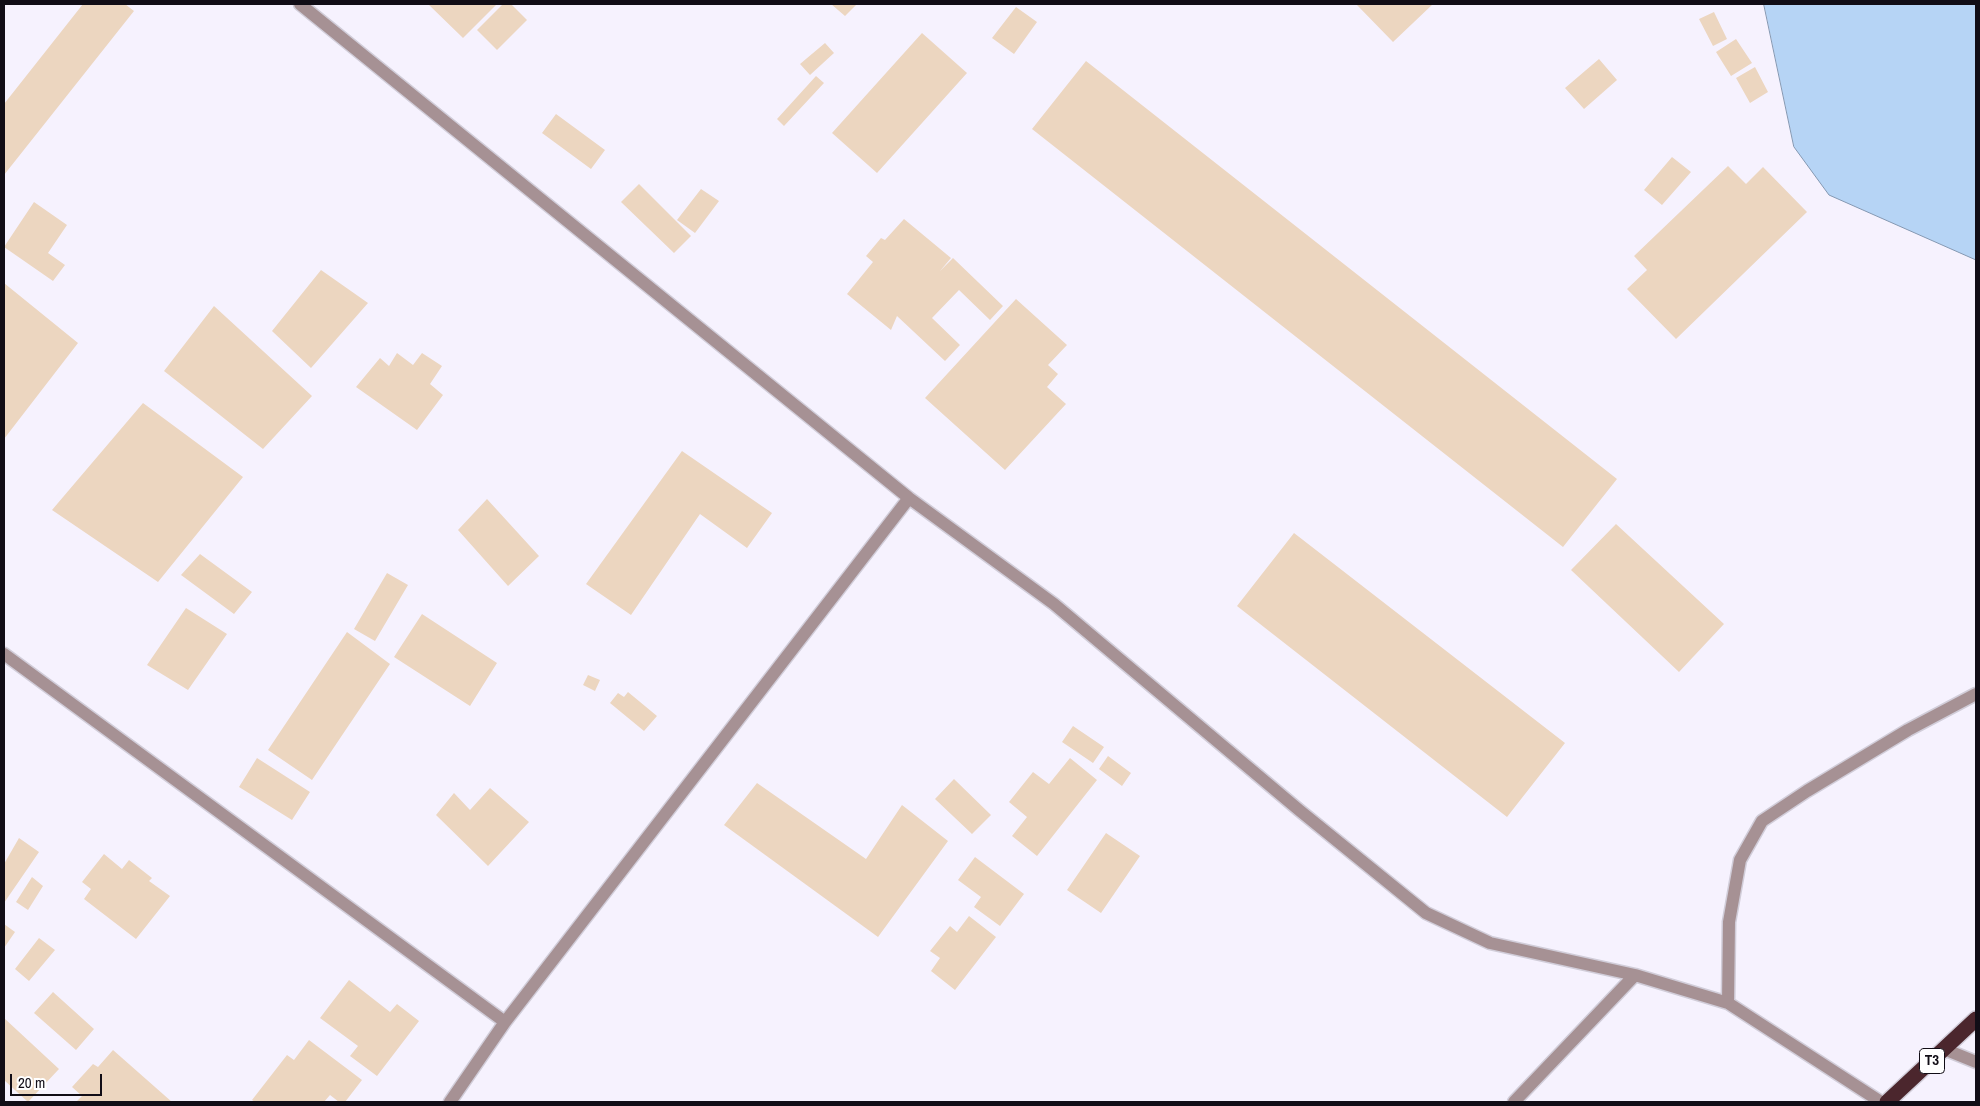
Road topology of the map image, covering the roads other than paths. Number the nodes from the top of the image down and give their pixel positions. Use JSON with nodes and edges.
{"nodes":[{"id":1,"x":300,"y":4,"type":"edge"},
{"id":2,"x":909,"y":498,"type":"junction"},
{"id":3,"x":4,"y":654,"type":"edge"},
{"id":4,"x":1976,"y":694,"type":"edge"},
{"id":5,"x":1635,"y":975,"type":"junction"},
{"id":6,"x":1728,"y":1003,"type":"junction"},
{"id":7,"x":1976,"y":1019,"type":"edge"},
{"id":8,"x":505,"y":1022,"type":"junction"},
{"id":9,"x":1944,"y":1049,"type":"junction"},
{"id":10,"x":1976,"y":1062,"type":"edge"},
{"id":11,"x":450,"y":1102,"type":"edge"},
{"id":12,"x":1514,"y":1102,"type":"edge"},
{"id":13,"x":1882,"y":1102,"type":"edge"},
{"id":14,"x":1887,"y":1102,"type":"edge"}],
"edges":[{"from":1,"to":2,"type":"street"},
{"from":2,"to":5,"type":"street"},
{"from":2,"to":8,"type":"street"},
{"from":3,"to":8,"type":"street"},
{"from":4,"to":6,"type":"street"},
{"from":5,"to":6,"type":"street"},
{"from":5,"to":12,"type":"street"},
{"from":6,"to":13,"type":"street"},
{"from":7,"to":9,"type":"highway","number":"T3"},
{"from":8,"to":11,"type":"street"},
{"from":9,"to":10,"type":"street"},
{"from":9,"to":14,"type":"highway","number":"T3"}]}
